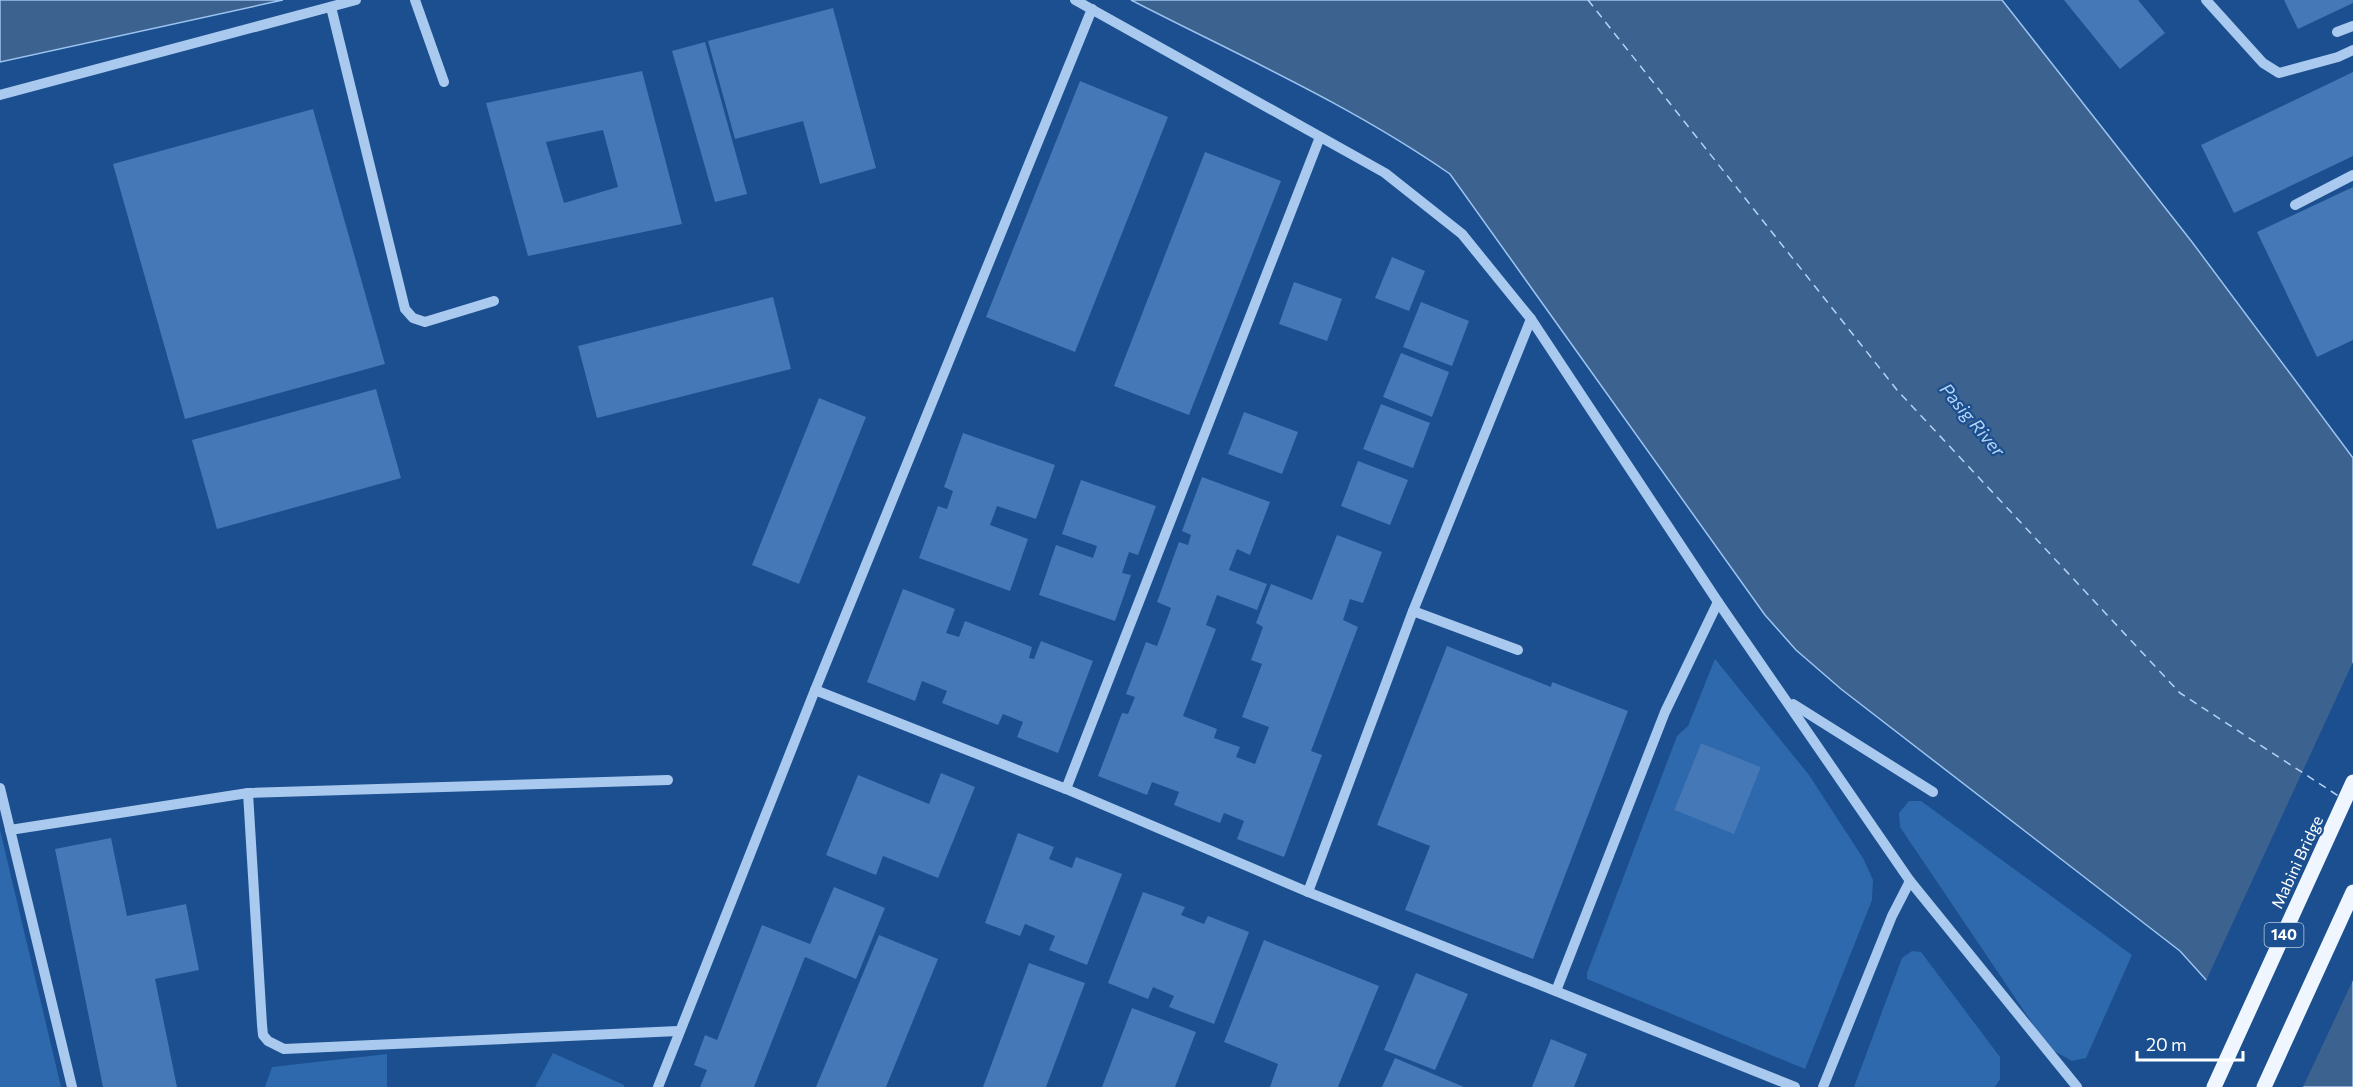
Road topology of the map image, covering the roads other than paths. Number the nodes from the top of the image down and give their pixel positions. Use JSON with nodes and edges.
{"nodes":[{"id":1,"x":356,"y":0,"type":"edge"},
{"id":2,"x":415,"y":0,"type":"edge"},
{"id":3,"x":1076,"y":0,"type":"edge"},
{"id":4,"x":2206,"y":0,"type":"edge"},
{"id":5,"x":331,"y":7,"type":"junction"},
{"id":6,"x":1092,"y":9,"type":"junction"},
{"id":7,"x":2353,"y":26,"type":"edge"},
{"id":8,"x":2337,"y":32,"type":"dead end"},
{"id":9,"x":2353,"y":50,"type":"edge"},
{"id":10,"x":444,"y":82,"type":"dead end"},
{"id":11,"x":0,"y":95,"type":"edge"},
{"id":12,"x":1320,"y":137,"type":"junction"},
{"id":13,"x":2353,"y":176,"type":"edge"},
{"id":14,"x":2295,"y":205,"type":"dead end"},
{"id":15,"x":494,"y":301,"type":"dead end"},
{"id":16,"x":1531,"y":319,"type":"junction"},
{"id":17,"x":1718,"y":602,"type":"junction"},
{"id":18,"x":1413,"y":611,"type":"junction"},
{"id":19,"x":1518,"y":650,"type":"dead end"},
{"id":20,"x":815,"y":690,"type":"junction"},
{"id":21,"x":1787,"y":701,"type":"junction"},
{"id":22,"x":668,"y":780,"type":"dead end"},
{"id":23,"x":2353,"y":783,"type":"edge"},
{"id":24,"x":0,"y":788,"type":"edge"},
{"id":25,"x":1066,"y":789,"type":"junction"},
{"id":26,"x":1933,"y":792,"type":"dead end"},
{"id":27,"x":248,"y":793,"type":"junction"},
{"id":28,"x":9,"y":830,"type":"junction"},
{"id":29,"x":1910,"y":881,"type":"junction"},
{"id":30,"x":1308,"y":892,"type":"junction"},
{"id":31,"x":2353,"y":892,"type":"edge"},
{"id":32,"x":1556,"y":991,"type":"junction"},
{"id":33,"x":678,"y":1031,"type":"junction"},
{"id":34,"x":72,"y":1087,"type":"edge"},
{"id":35,"x":658,"y":1087,"type":"edge"},
{"id":36,"x":1795,"y":1087,"type":"edge"},
{"id":37,"x":1823,"y":1087,"type":"edge"},
{"id":38,"x":2076,"y":1087,"type":"edge"},
{"id":39,"x":2214,"y":1087,"type":"edge"},
{"id":40,"x":2264,"y":1087,"type":"edge"}],
"edges":[{"from":1,"to":5,"type":"street"},
{"from":2,"to":10,"type":"street"},
{"from":3,"to":6,"type":"street"},
{"from":4,"to":9,"type":"street"},
{"from":5,"to":11,"type":"street"},
{"from":5,"to":15,"type":"street"},
{"from":6,"to":12,"type":"street"},
{"from":6,"to":20,"type":"street"},
{"from":7,"to":8,"type":"street"},
{"from":12,"to":16,"type":"street"},
{"from":12,"to":25,"type":"street"},
{"from":13,"to":14,"type":"street"},
{"from":16,"to":17,"type":"street"},
{"from":16,"to":18,"type":"street"},
{"from":17,"to":21,"type":"street"},
{"from":17,"to":32,"type":"street"},
{"from":18,"to":19,"type":"street"},
{"from":18,"to":30,"type":"street"},
{"from":20,"to":25,"type":"street"},
{"from":20,"to":33,"type":"street"},
{"from":21,"to":26,"type":"street"},
{"from":21,"to":29,"type":"street"},
{"from":22,"to":27,"type":"street"},
{"from":23,"to":39,"type":"main road","name":"Mabini Bridge","number":"140"},
{"from":24,"to":28,"type":"street"},
{"from":25,"to":30,"type":"street"},
{"from":27,"to":28,"type":"street"},
{"from":27,"to":33,"type":"street"},
{"from":28,"to":34,"type":"street"},
{"from":29,"to":37,"type":"street"},
{"from":29,"to":38,"type":"street"},
{"from":30,"to":32,"type":"street"},
{"from":31,"to":40,"type":"main road","number":"140"},
{"from":32,"to":36,"type":"street"},
{"from":33,"to":35,"type":"street"}]}
